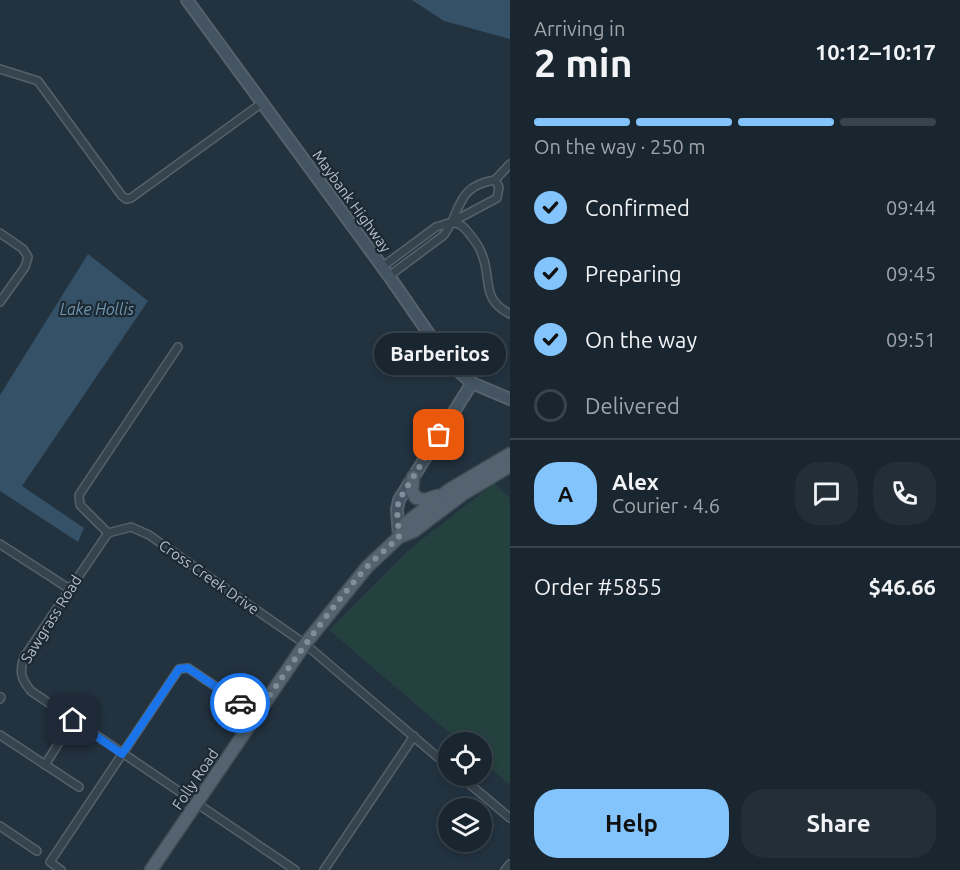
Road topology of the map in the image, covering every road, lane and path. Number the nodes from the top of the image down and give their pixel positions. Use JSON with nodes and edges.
{"nodes":[{"id":1,"x":187,"y":0,"type":"edge"},
{"id":2,"x":0,"y":69,"type":"edge"},
{"id":3,"x":262,"y":103,"type":"junction"},
{"id":4,"x":510,"y":164,"type":"edge"},
{"id":5,"x":495,"y":180,"type":"junction"},
{"id":6,"x":452,"y":222,"type":"junction"},
{"id":7,"x":0,"y":233,"type":"edge"},
{"id":8,"x":386,"y":272,"type":"junction"},
{"id":9,"x":0,"y":302,"type":"edge"},
{"id":10,"x":510,"y":314,"type":"edge"},
{"id":11,"x":178,"y":347,"type":"dead end"},
{"id":12,"x":472,"y":383,"type":"junction"},
{"id":13,"x":510,"y":399,"type":"edge"},
{"id":14,"x":510,"y":454,"type":"edge"},
{"id":15,"x":510,"y":466,"type":"edge"},
{"id":16,"x":413,"y":477,"type":"junction"},
{"id":17,"x":449,"y":490,"type":"junction"},
{"id":18,"x":108,"y":533,"type":"junction"},
{"id":19,"x":399,"y":537,"type":"junction"},
{"id":20,"x":0,"y":544,"type":"edge"},
{"id":21,"x":69,"y":588,"type":"junction"},
{"id":22,"x":305,"y":644,"type":"junction"},
{"id":23,"x":257,"y":714,"type":"junction"},
{"id":24,"x":73,"y":720,"type":"junction"},
{"id":25,"x":0,"y":735,"type":"edge"},
{"id":26,"x":414,"y":736,"type":"junction"},
{"id":27,"x":122,"y":754,"type":"junction"},
{"id":28,"x":438,"y":756,"type":"edge"},
{"id":29,"x":45,"y":765,"type":"junction"},
{"id":30,"x":472,"y":786,"type":"edge"},
{"id":31,"x":79,"y":788,"type":"dead end"},
{"id":32,"x":196,"y":804,"type":"junction"},
{"id":33,"x":510,"y":818,"type":"edge"},
{"id":34,"x":0,"y":826,"type":"edge"},
{"id":35,"x":37,"y":851,"type":"dead end"},
{"id":36,"x":510,"y":864,"type":"edge"},
{"id":37,"x":61,"y":870,"type":"edge"},
{"id":38,"x":151,"y":870,"type":"edge"},
{"id":39,"x":295,"y":870,"type":"edge"},
{"id":40,"x":324,"y":870,"type":"edge"},
{"id":41,"x":505,"y":870,"type":"edge"}],
"edges":[{"from":1,"to":3,"type":"main road","name":"Maybank Highway"},
{"from":2,"to":3,"type":"street"},
{"from":3,"to":8,"type":"main road","name":"Maybank Highway"},
{"from":4,"to":5,"type":"street"},
{"from":5,"to":6,"type":"street"},
{"from":5,"to":6,"type":"street"},
{"from":6,"to":8,"type":"street"},
{"from":6,"to":8,"type":"street"},
{"from":6,"to":10,"type":"street"},
{"from":7,"to":9,"type":"street"},
{"from":8,"to":12,"type":"main road","name":"Maybank Highway"},
{"from":11,"to":18,"type":"street"},
{"from":12,"to":13,"type":"main road","name":"Maybank Highway"},
{"from":12,"to":16,"type":"main road"},
{"from":14,"to":17,"type":"main road","name":"Folly Road"},
{"from":15,"to":19,"type":"main road","name":"Folly Road"},
{"from":16,"to":17,"type":"main road"},
{"from":16,"to":19,"type":"main road"},
{"from":17,"to":19,"type":"main road","name":"Folly Road"},
{"from":18,"to":21,"type":"street","name":"Sawgrass Road"},
{"from":18,"to":22,"type":"street","name":"Cross Creek Drive"},
{"from":19,"to":22,"type":"main road","name":"Folly Road"},
{"from":20,"to":21,"type":"street"},
{"from":21,"to":24,"type":"street","name":"Sawgrass Road"},
{"from":22,"to":23,"type":"main road","name":"Folly Road"},
{"from":22,"to":26,"type":"street","name":"Cross Creek Drive"},
{"from":23,"to":27,"type":"street"},
{"from":23,"to":32,"type":"main road","name":"Folly Road"},
{"from":24,"to":27,"type":"street","name":"Sawgrass Road"},
{"from":24,"to":29,"type":"street"},
{"from":25,"to":29,"type":"street"},
{"from":26,"to":28,"type":"street","name":"Cross Creek Drive"},
{"from":26,"to":40,"type":"street"},
{"from":27,"to":32,"type":"street","name":"Sawgrass Road"},
{"from":27,"to":37,"type":"street"},
{"from":29,"to":31,"type":"street"},
{"from":30,"to":33,"type":"street"},
{"from":32,"to":38,"type":"main road","name":"Folly Road"},
{"from":32,"to":39,"type":"street","name":"Sawgrass Road"},
{"from":34,"to":35,"type":"street"},
{"from":36,"to":41,"type":"street"}]}
